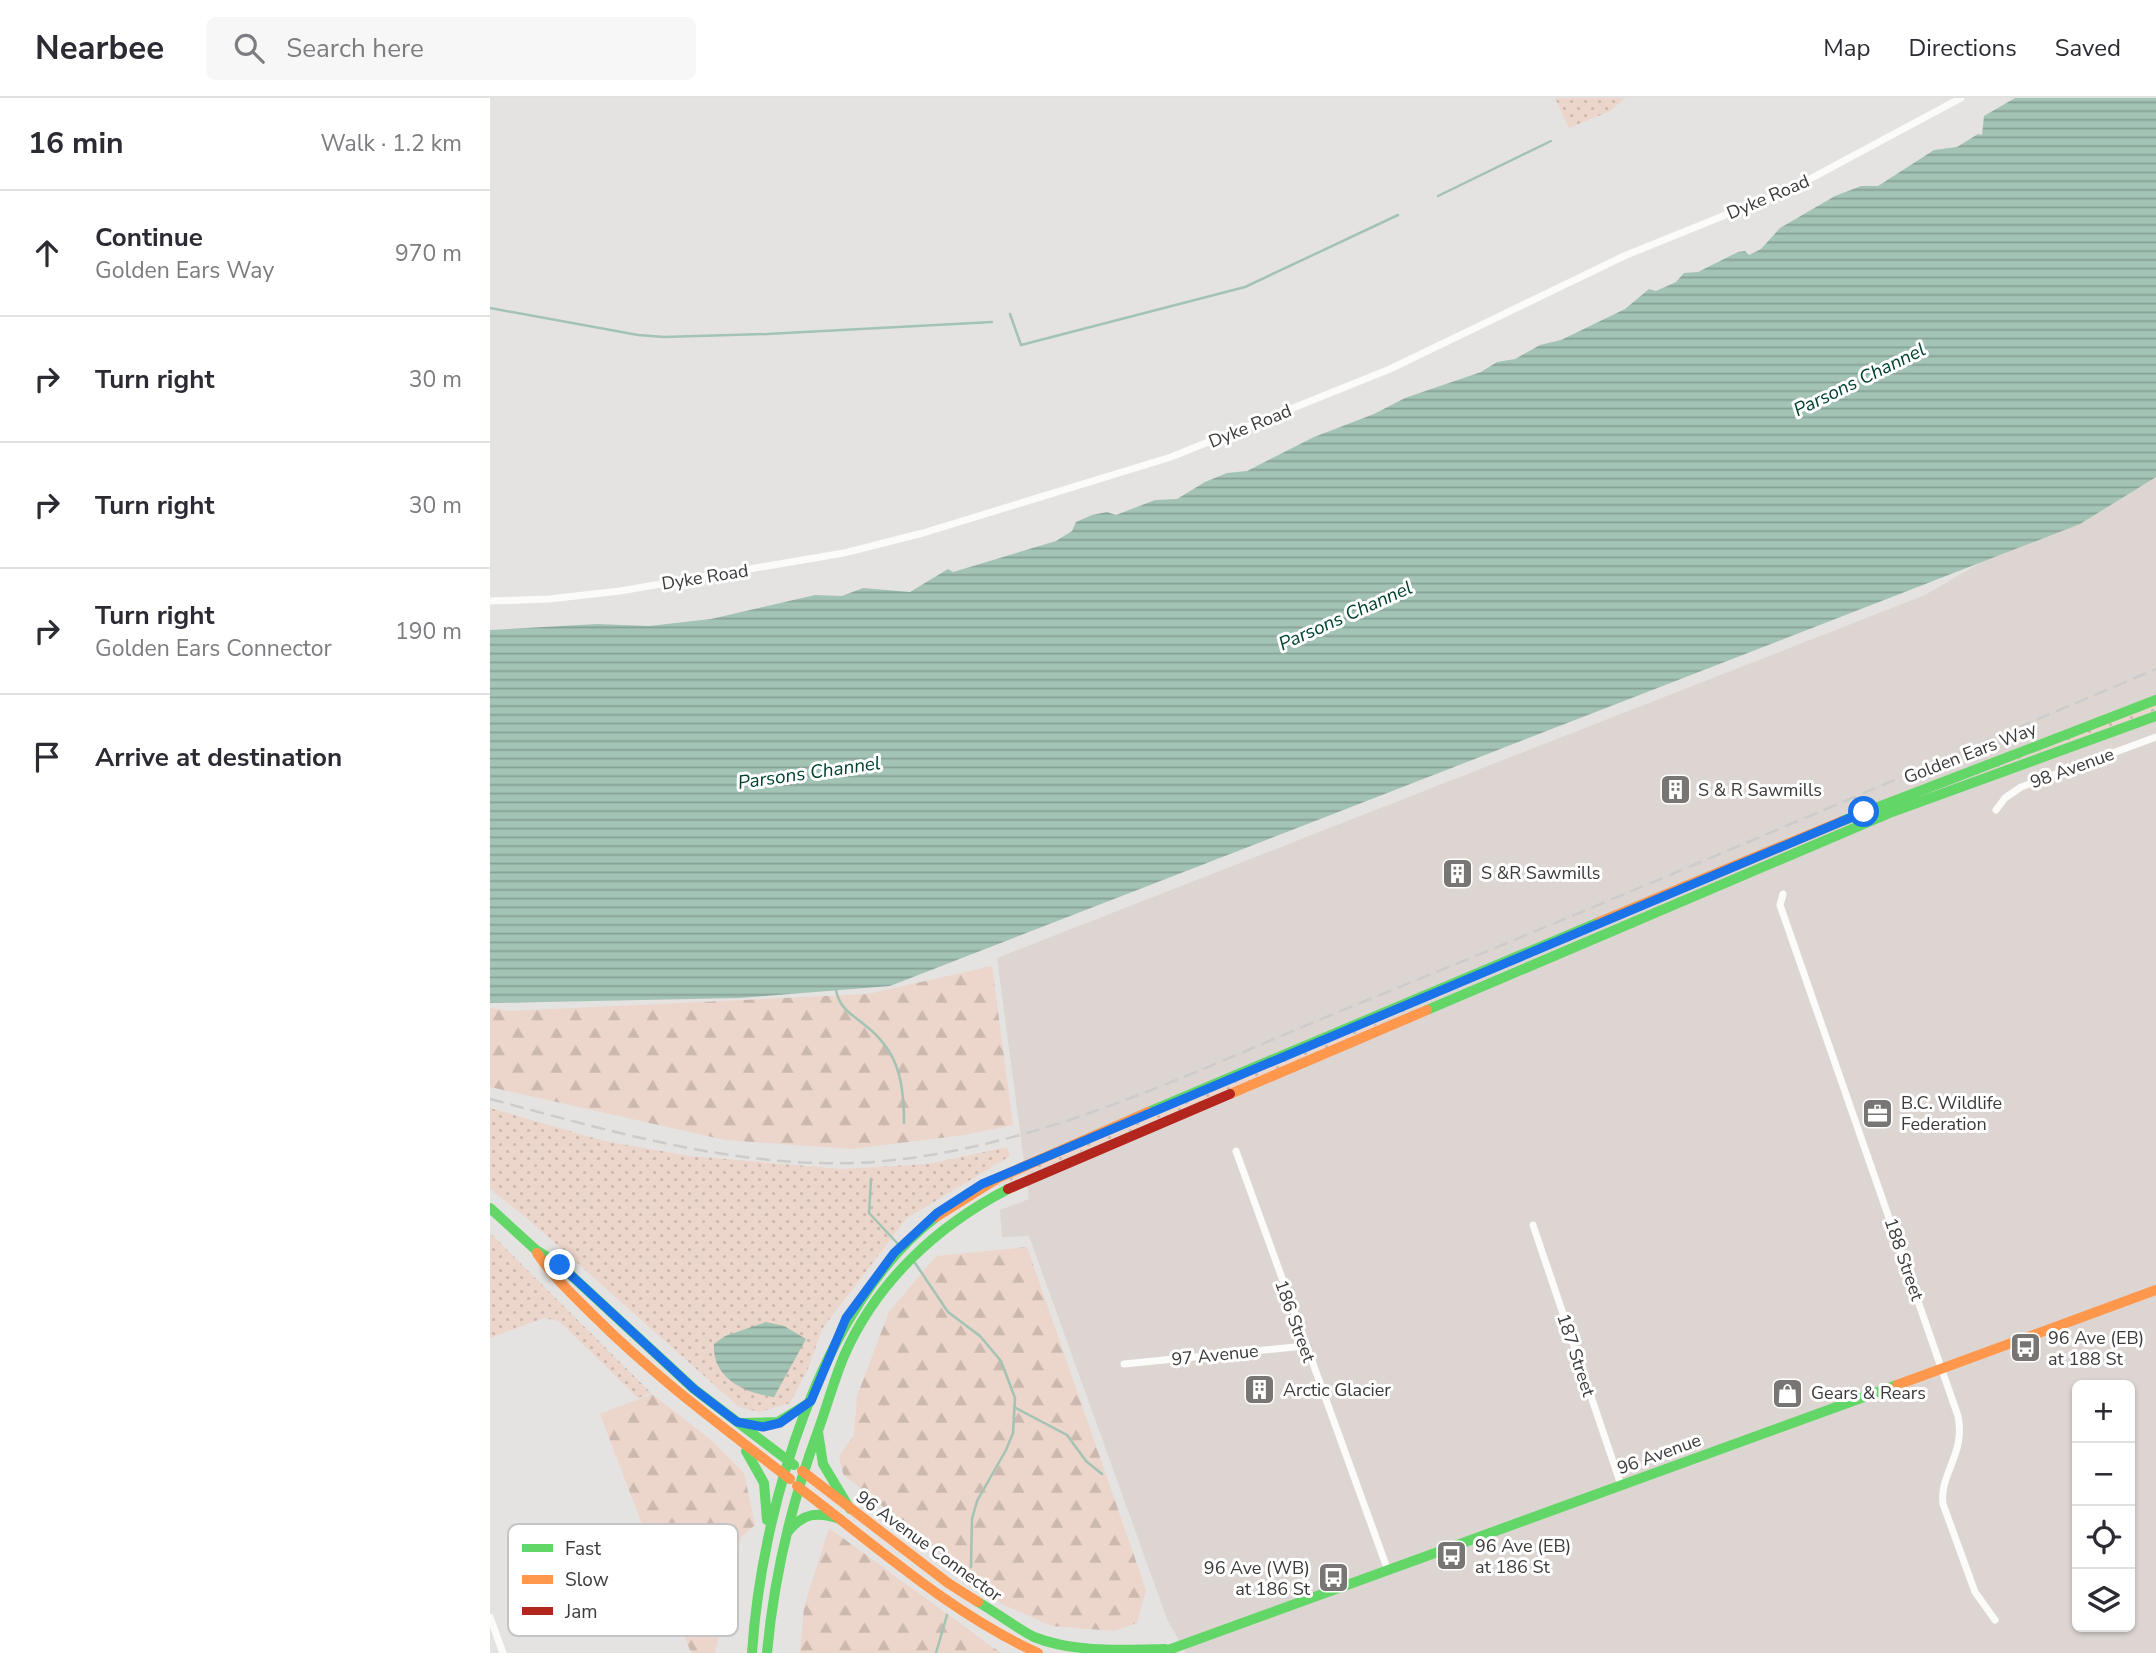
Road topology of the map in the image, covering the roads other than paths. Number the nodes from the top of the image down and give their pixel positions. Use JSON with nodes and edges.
{"nodes":[{"id":1,"x":1961,"y":98,"type":"edge"},
{"id":2,"x":490,"y":601,"type":"edge"},
{"id":3,"x":2156,"y":700,"type":"edge"},
{"id":4,"x":2156,"y":716,"type":"edge"},
{"id":5,"x":2156,"y":737,"type":"edge"},
{"id":6,"x":1996,"y":810,"type":"dead end"},
{"id":7,"x":1783,"y":894,"type":"dead end"},
{"id":8,"x":1236,"y":1151,"type":"dead end"},
{"id":9,"x":490,"y":1208,"type":"edge"},
{"id":10,"x":1533,"y":1225,"type":"dead end"},
{"id":11,"x":536,"y":1250,"type":"junction"},
{"id":12,"x":2154,"y":1290,"type":"edge"},
{"id":13,"x":2156,"y":1303,"type":"edge"},
{"id":14,"x":1305,"y":1346,"type":"junction"},
{"id":15,"x":1124,"y":1364,"type":"dead end"},
{"id":16,"x":1942,"y":1367,"type":"junction"},
{"id":17,"x":811,"y":1401,"type":"junction"},
{"id":18,"x":737,"y":1422,"type":"junction"},
{"id":19,"x":818,"y":1429,"type":"junction"},
{"id":20,"x":733,"y":1435,"type":"junction"},
{"id":21,"x":790,"y":1462,"type":"junction"},
{"id":22,"x":802,"y":1471,"type":"junction"},
{"id":23,"x":785,"y":1475,"type":"junction"},
{"id":24,"x":1621,"y":1485,"type":"junction"},
{"id":25,"x":797,"y":1486,"type":"junction"},
{"id":26,"x":850,"y":1509,"type":"junction"},
{"id":27,"x":840,"y":1519,"type":"junction"},
{"id":28,"x":766,"y":1536,"type":"junction"},
{"id":29,"x":781,"y":1541,"type":"junction"},
{"id":30,"x":1387,"y":1568,"type":"junction"},
{"id":31,"x":490,"y":1617,"type":"edge"},
{"id":32,"x":1995,"y":1620,"type":"dead end"},
{"id":33,"x":1172,"y":1648,"type":"junction"},
{"id":34,"x":1054,"y":1649,"type":"edge"},
{"id":35,"x":503,"y":1653,"type":"edge"},
{"id":36,"x":752,"y":1653,"type":"edge"},
{"id":37,"x":767,"y":1653,"type":"edge"},
{"id":38,"x":1038,"y":1653,"type":"edge"},
{"id":39,"x":1160,"y":1653,"type":"edge"}],
"edges":[{"from":1,"to":2,"type":"street","name":"Dyke Road"},
{"from":3,"to":17,"type":"main road","name":"Golden Ears Way"},
{"from":4,"to":19,"type":"main road","name":"Golden Ears Way"},
{"from":5,"to":6,"type":"street","name":"98 Avenue"},
{"from":7,"to":16,"type":"street","name":"188 Street"},
{"from":8,"to":14,"type":"street","name":"186 Street"},
{"from":9,"to":11,"type":"main road"},
{"from":10,"to":24,"type":"street","name":"187 Street"},
{"from":11,"to":18,"type":"main road","name":"96 Avenue Connector"},
{"from":11,"to":20,"type":"main road"},
{"from":12,"to":13,"type":"street"},
{"from":12,"to":16,"type":"main road","name":"96 Avenue"},
{"from":14,"to":15,"type":"street","name":"97 Avenue"},
{"from":14,"to":30,"type":"street","name":"186 Street"},
{"from":16,"to":24,"type":"main road","name":"96 Avenue"},
{"from":16,"to":32,"type":"street","name":"188 Street"},
{"from":17,"to":18,"type":"main road"},
{"from":17,"to":21,"type":"main road","name":"Golden Ears Way"},
{"from":18,"to":21,"type":"main road","name":"96 Avenue Connector"},
{"from":19,"to":22,"type":"main road","name":"Golden Ears Way"},
{"from":19,"to":26,"type":"main road"},
{"from":20,"to":23,"type":"main road","name":"96 Avenue Connector"},
{"from":20,"to":28,"type":"main road"},
{"from":21,"to":22,"type":"main road","name":"96 Avenue Connector"},
{"from":21,"to":23,"type":"main road","name":"Golden Ears Way"},
{"from":22,"to":25,"type":"main road","name":"Golden Ears Way"},
{"from":22,"to":26,"type":"main road","name":"96 Avenue Connector"},
{"from":23,"to":25,"type":"main road","name":"96 Avenue Connector"},
{"from":23,"to":28,"type":"main road","name":"Golden Ears Way"},
{"from":24,"to":30,"type":"main road","name":"96 Avenue"},
{"from":25,"to":27,"type":"main road","name":"96 Avenue Connector"},
{"from":25,"to":29,"type":"main road","name":"Golden Ears Way"},
{"from":26,"to":34,"type":"main road","name":"96 Avenue Connector"},
{"from":27,"to":29,"type":"main road"},
{"from":27,"to":38,"type":"main road","name":"96 Avenue Connector"},
{"from":28,"to":36,"type":"main road","name":"Golden Ears Way"},
{"from":29,"to":37,"type":"main road","name":"Golden Ears Way"},
{"from":30,"to":33,"type":"main road","name":"96 Avenue"},
{"from":31,"to":35,"type":"street"},
{"from":33,"to":34,"type":"main road","name":"96 Avenue"},
{"from":33,"to":39,"type":"main road","name":"96 Avenue"}]}
